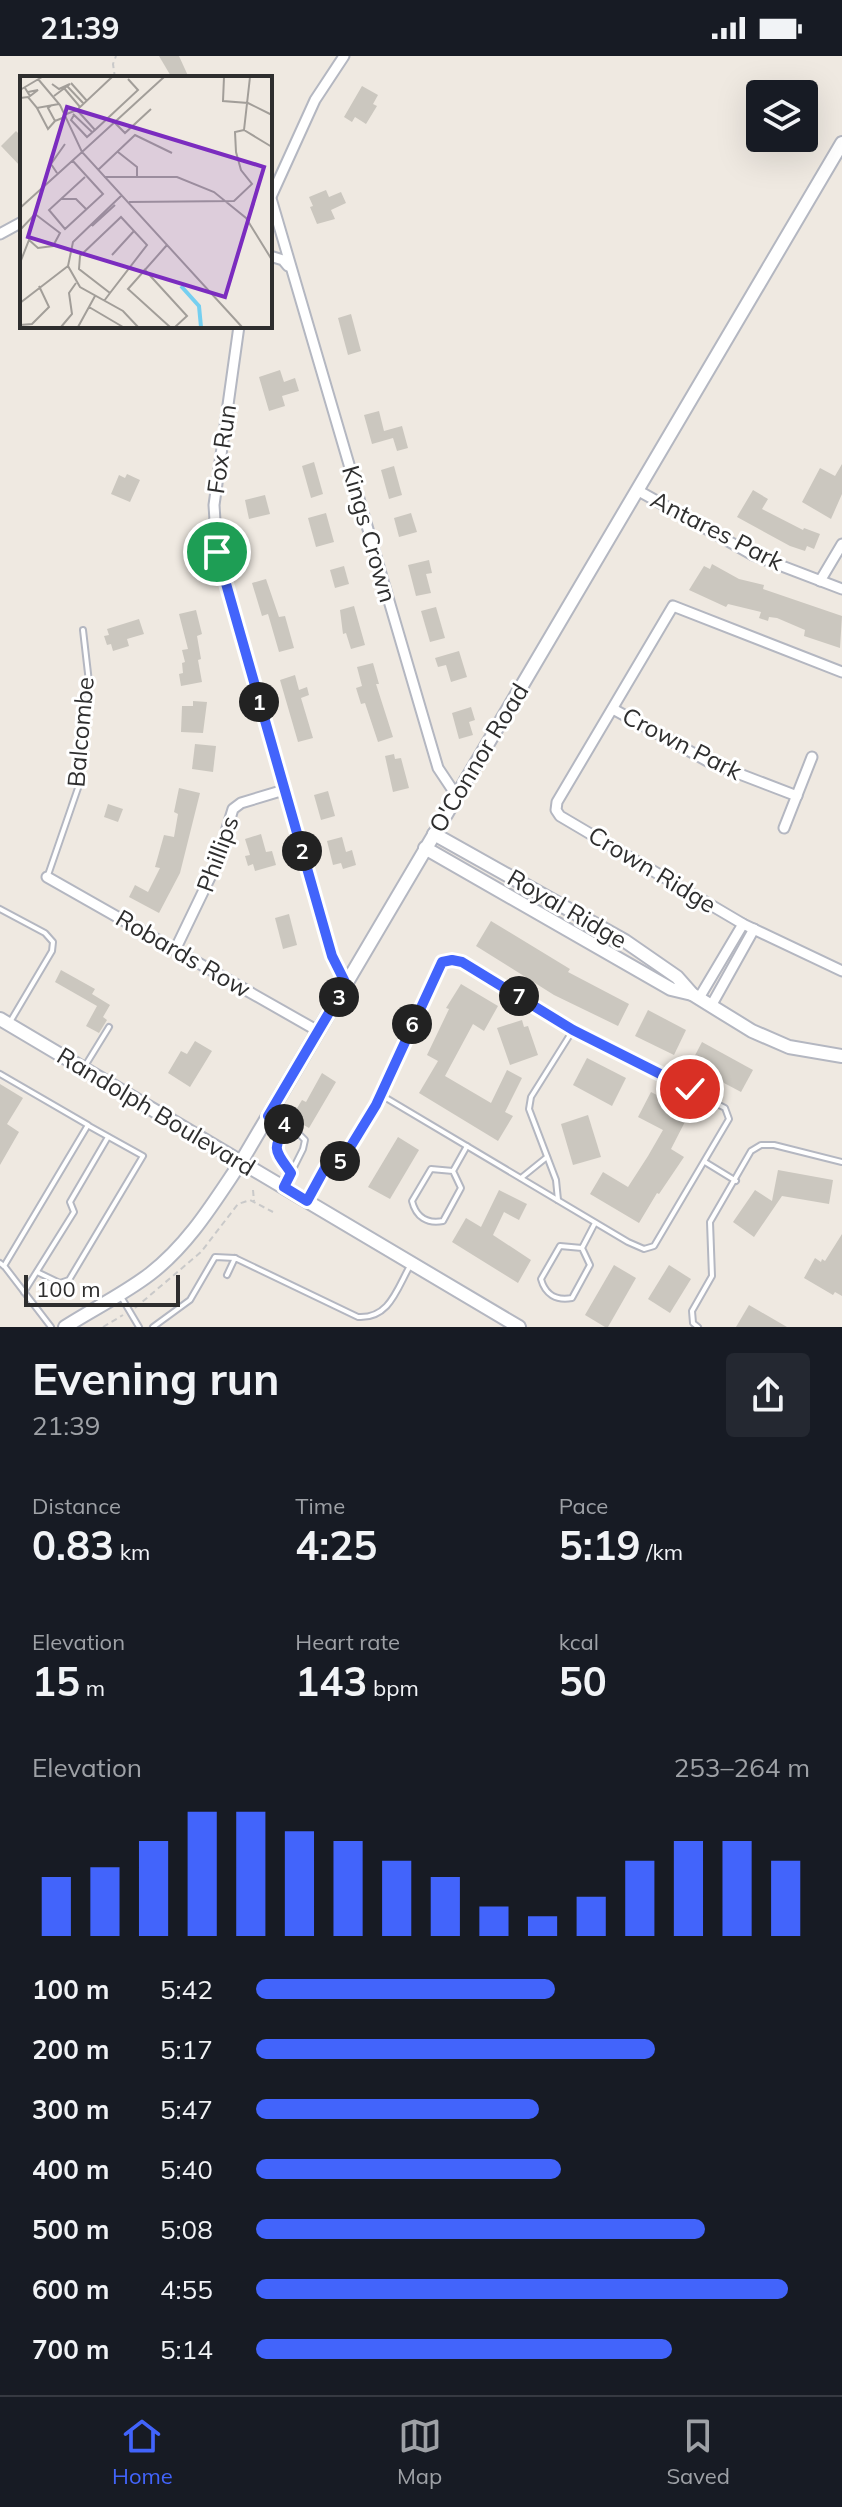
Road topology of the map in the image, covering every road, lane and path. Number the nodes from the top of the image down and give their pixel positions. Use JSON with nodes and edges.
{"nodes":[{"id":1,"x":116,"y":56,"type":"edge"},
{"id":2,"x":344,"y":56,"type":"edge"},
{"id":3,"x":115,"y":76,"type":"edge"},
{"id":4,"x":842,"y":143,"type":"edge"},
{"id":5,"x":272,"y":193,"type":"edge"},
{"id":6,"x":272,"y":204,"type":"edge"},
{"id":7,"x":20,"y":223,"type":"edge"},
{"id":8,"x":0,"y":234,"type":"edge"},
{"id":9,"x":272,"y":257,"type":"edge"},
{"id":10,"x":291,"y":268,"type":"junction"},
{"id":11,"x":239,"y":328,"type":"edge"},
{"id":12,"x":637,"y":490,"type":"junction"},
{"id":13,"x":842,"y":544,"type":"edge"},
{"id":14,"x":820,"y":581,"type":"junction"},
{"id":15,"x":842,"y":589,"type":"edge"},
{"id":16,"x":83,"y":630,"type":"dead end"},
{"id":17,"x":842,"y":672,"type":"edge"},
{"id":18,"x":613,"y":709,"type":"junction"},
{"id":19,"x":812,"y":757,"type":"dead end"},
{"id":20,"x":284,"y":790,"type":"junction"},
{"id":21,"x":456,"y":795,"type":"junction"},
{"id":22,"x":797,"y":796,"type":"junction"},
{"id":23,"x":560,"y":816,"type":"joint"},
{"id":24,"x":784,"y":828,"type":"dead end"},
{"id":25,"x":434,"y":834,"type":"junction"},
{"id":26,"x":425,"y":848,"type":"junction"},
{"id":27,"x":47,"y":877,"type":"joint"},
{"id":28,"x":0,"y":909,"type":"edge"},
{"id":29,"x":743,"y":924,"type":"junction"},
{"id":30,"x":754,"y":929,"type":"junction"},
{"id":31,"x":176,"y":948,"type":"junction"},
{"id":32,"x":842,"y":971,"type":"edge"},
{"id":33,"x":346,"y":984,"type":"junction"},
{"id":34,"x":696,"y":996,"type":"junction"},
{"id":35,"x":711,"y":1006,"type":"junction"},
{"id":36,"x":4,"y":1022,"type":"edge"},
{"id":37,"x":109,"y":1027,"type":"dead end"},
{"id":38,"x":573,"y":1030,"type":"junction"},
{"id":39,"x":318,"y":1031,"type":"junction"},
{"id":40,"x":842,"y":1056,"type":"edge"},
{"id":41,"x":83,"y":1068,"type":"junction"},
{"id":42,"x":0,"y":1074,"type":"edge"},
{"id":43,"x":381,"y":1095,"type":"junction"},
{"id":44,"x":268,"y":1116,"type":"junction"},
{"id":45,"x":88,"y":1125,"type":"junction"},
{"id":46,"x":287,"y":1125,"type":"junction"},
{"id":47,"x":108,"y":1137,"type":"junction"},
{"id":48,"x":467,"y":1146,"type":"junction"},
{"id":49,"x":547,"y":1157,"type":"junction"},
{"id":50,"x":241,"y":1162,"type":"junction"},
{"id":51,"x":705,"y":1162,"type":"junction"},
{"id":52,"x":842,"y":1162,"type":"edge"},
{"id":53,"x":453,"y":1171,"type":"junction"},
{"id":54,"x":291,"y":1173,"type":"junction"},
{"id":55,"x":521,"y":1178,"type":"junction"},
{"id":56,"x":736,"y":1181,"type":"junction"},
{"id":57,"x":284,"y":1187,"type":"junction"},
{"id":58,"x":253,"y":1190,"type":"dead end"},
{"id":59,"x":558,"y":1200,"type":"junction"},
{"id":60,"x":254,"y":1201,"type":"junction"},
{"id":61,"x":307,"y":1201,"type":"junction"},
{"id":62,"x":273,"y":1212,"type":"dead end"},
{"id":63,"x":595,"y":1223,"type":"junction"},
{"id":64,"x":582,"y":1248,"type":"junction"},
{"id":65,"x":235,"y":1258,"type":"junction"},
{"id":66,"x":411,"y":1263,"type":"junction"},
{"id":67,"x":2,"y":1265,"type":"edge"},
{"id":68,"x":37,"y":1272,"type":"junction"},
{"id":69,"x":227,"y":1275,"type":"dead end"},
{"id":70,"x":24,"y":1292,"type":"junction"},
{"id":71,"x":119,"y":1294,"type":"junction"},
{"id":72,"x":130,"y":1311,"type":"junction"},
{"id":73,"x":157,"y":1326,"type":"edge"},
{"id":74,"x":51,"y":1327,"type":"edge"},
{"id":75,"x":66,"y":1327,"type":"edge"},
{"id":76,"x":103,"y":1327,"type":"edge"},
{"id":77,"x":139,"y":1327,"type":"edge"},
{"id":78,"x":519,"y":1327,"type":"edge"},
{"id":79,"x":698,"y":1327,"type":"edge"}],
"edges":[{"from":1,"to":3,"type":"path"},
{"from":2,"to":5,"type":"street"},
{"from":4,"to":12,"type":"main road","name":"O'Connor Road"},
{"from":6,"to":10,"type":"street","name":"Kings Crown"},
{"from":7,"to":8,"type":"street"},
{"from":9,"to":10,"type":"street"},
{"from":10,"to":21,"type":"street","name":"Kings Crown"},
{"from":11,"to":20,"type":"street","name":"Fox Run"},
{"from":12,"to":14,"type":"street","name":"Antares Park"},
{"from":12,"to":21,"type":"main road","name":"O'Connor Road"},
{"from":13,"to":14,"type":"street"},
{"from":14,"to":15,"type":"street","name":"Antares Park"},
{"from":16,"to":27,"type":"lane","name":"Balcombe"},
{"from":17,"to":18,"type":"street","name":"Crown Park"},
{"from":18,"to":22,"type":"street","name":"Crown Park"},
{"from":18,"to":23,"type":"street","name":"Crown Park"},
{"from":19,"to":22,"type":"street"},
{"from":20,"to":31,"type":"street","name":"Phillips"},
{"from":20,"to":33,"type":"street","name":"Fox Run"},
{"from":21,"to":25,"type":"main road","name":"O'Connor Road"},
{"from":22,"to":24,"type":"street"},
{"from":23,"to":29,"type":"street","name":"Crown Ridge"},
{"from":25,"to":26,"type":"main road","name":"O'Connor Road"},
{"from":25,"to":34,"type":"main road","name":"Royal Ridge"},
{"from":26,"to":33,"type":"main road","name":"O'Connor Road"},
{"from":26,"to":34,"type":"main road","name":"Royal Ridge"},
{"from":27,"to":31,"type":"street","name":"Robards Row"},
{"from":28,"to":36,"type":"lane"},
{"from":29,"to":30,"type":"street","name":"Crown Ridge"},
{"from":29,"to":34,"type":"street","name":"Crown Ridge"},
{"from":30,"to":32,"type":"street","name":"Crown Ridge"},
{"from":30,"to":35,"type":"street"},
{"from":31,"to":39,"type":"street","name":"Robards Row"},
{"from":33,"to":39,"type":"main road","name":"O'Connor Road"},
{"from":34,"to":35,"type":"main road","name":"Royal Ridge"},
{"from":35,"to":40,"type":"main road","name":"Royal Ridge"},
{"from":36,"to":41,"type":"main road","name":"Randolph Boulevard"},
{"from":37,"to":41,"type":"lane"},
{"from":38,"to":43,"type":"lane"},
{"from":38,"to":49,"type":"lane"},
{"from":38,"to":51,"type":"lane"},
{"from":39,"to":44,"type":"main road","name":"O'Connor Road"},
{"from":41,"to":50,"type":"main road","name":"Randolph Boulevard"},
{"from":42,"to":45,"type":"lane"},
{"from":43,"to":48,"type":"lane"},
{"from":43,"to":61,"type":"lane"},
{"from":44,"to":46,"type":"lane"},
{"from":44,"to":50,"type":"main road","name":"O'Connor Road"},
{"from":45,"to":47,"type":"lane"},
{"from":45,"to":67,"type":"lane"},
{"from":46,"to":54,"type":"lane"},
{"from":46,"to":54,"type":"lane"},
{"from":47,"to":68,"type":"lane"},
{"from":47,"to":68,"type":"lane"},
{"from":48,"to":53,"type":"lane"},
{"from":48,"to":55,"type":"lane"},
{"from":49,"to":55,"type":"lane"},
{"from":49,"to":59,"type":"lane"},
{"from":50,"to":57,"type":"main road","name":"Randolph Boulevard"},
{"from":50,"to":71,"type":"main road","name":"O'Connor Road"},
{"from":51,"to":56,"type":"lane"},
{"from":51,"to":63,"type":"lane"},
{"from":52,"to":56,"type":"lane"},
{"from":53,"to":53,"type":"lane"},
{"from":54,"to":57,"type":"lane"},
{"from":55,"to":59,"type":"lane"},
{"from":56,"to":79,"type":"lane"},
{"from":57,"to":61,"type":"main road","name":"Randolph Boulevard"},
{"from":58,"to":60,"type":"path"},
{"from":59,"to":63,"type":"lane"},
{"from":60,"to":62,"type":"path"},
{"from":60,"to":72,"type":"path"},
{"from":61,"to":66,"type":"main road","name":"Randolph Boulevard"},
{"from":63,"to":64,"type":"lane"},
{"from":64,"to":64,"type":"lane"},
{"from":65,"to":66,"type":"lane"},
{"from":65,"to":69,"type":"lane"},
{"from":65,"to":73,"type":"lane"},
{"from":66,"to":78,"type":"main road","name":"Randolph Boulevard"},
{"from":67,"to":70,"type":"lane"},
{"from":68,"to":70,"type":"lane"},
{"from":70,"to":74,"type":"lane"},
{"from":71,"to":72,"type":"lane"},
{"from":71,"to":75,"type":"main road","name":"O'Connor Road"},
{"from":72,"to":76,"type":"path"},
{"from":72,"to":77,"type":"lane"}]}
